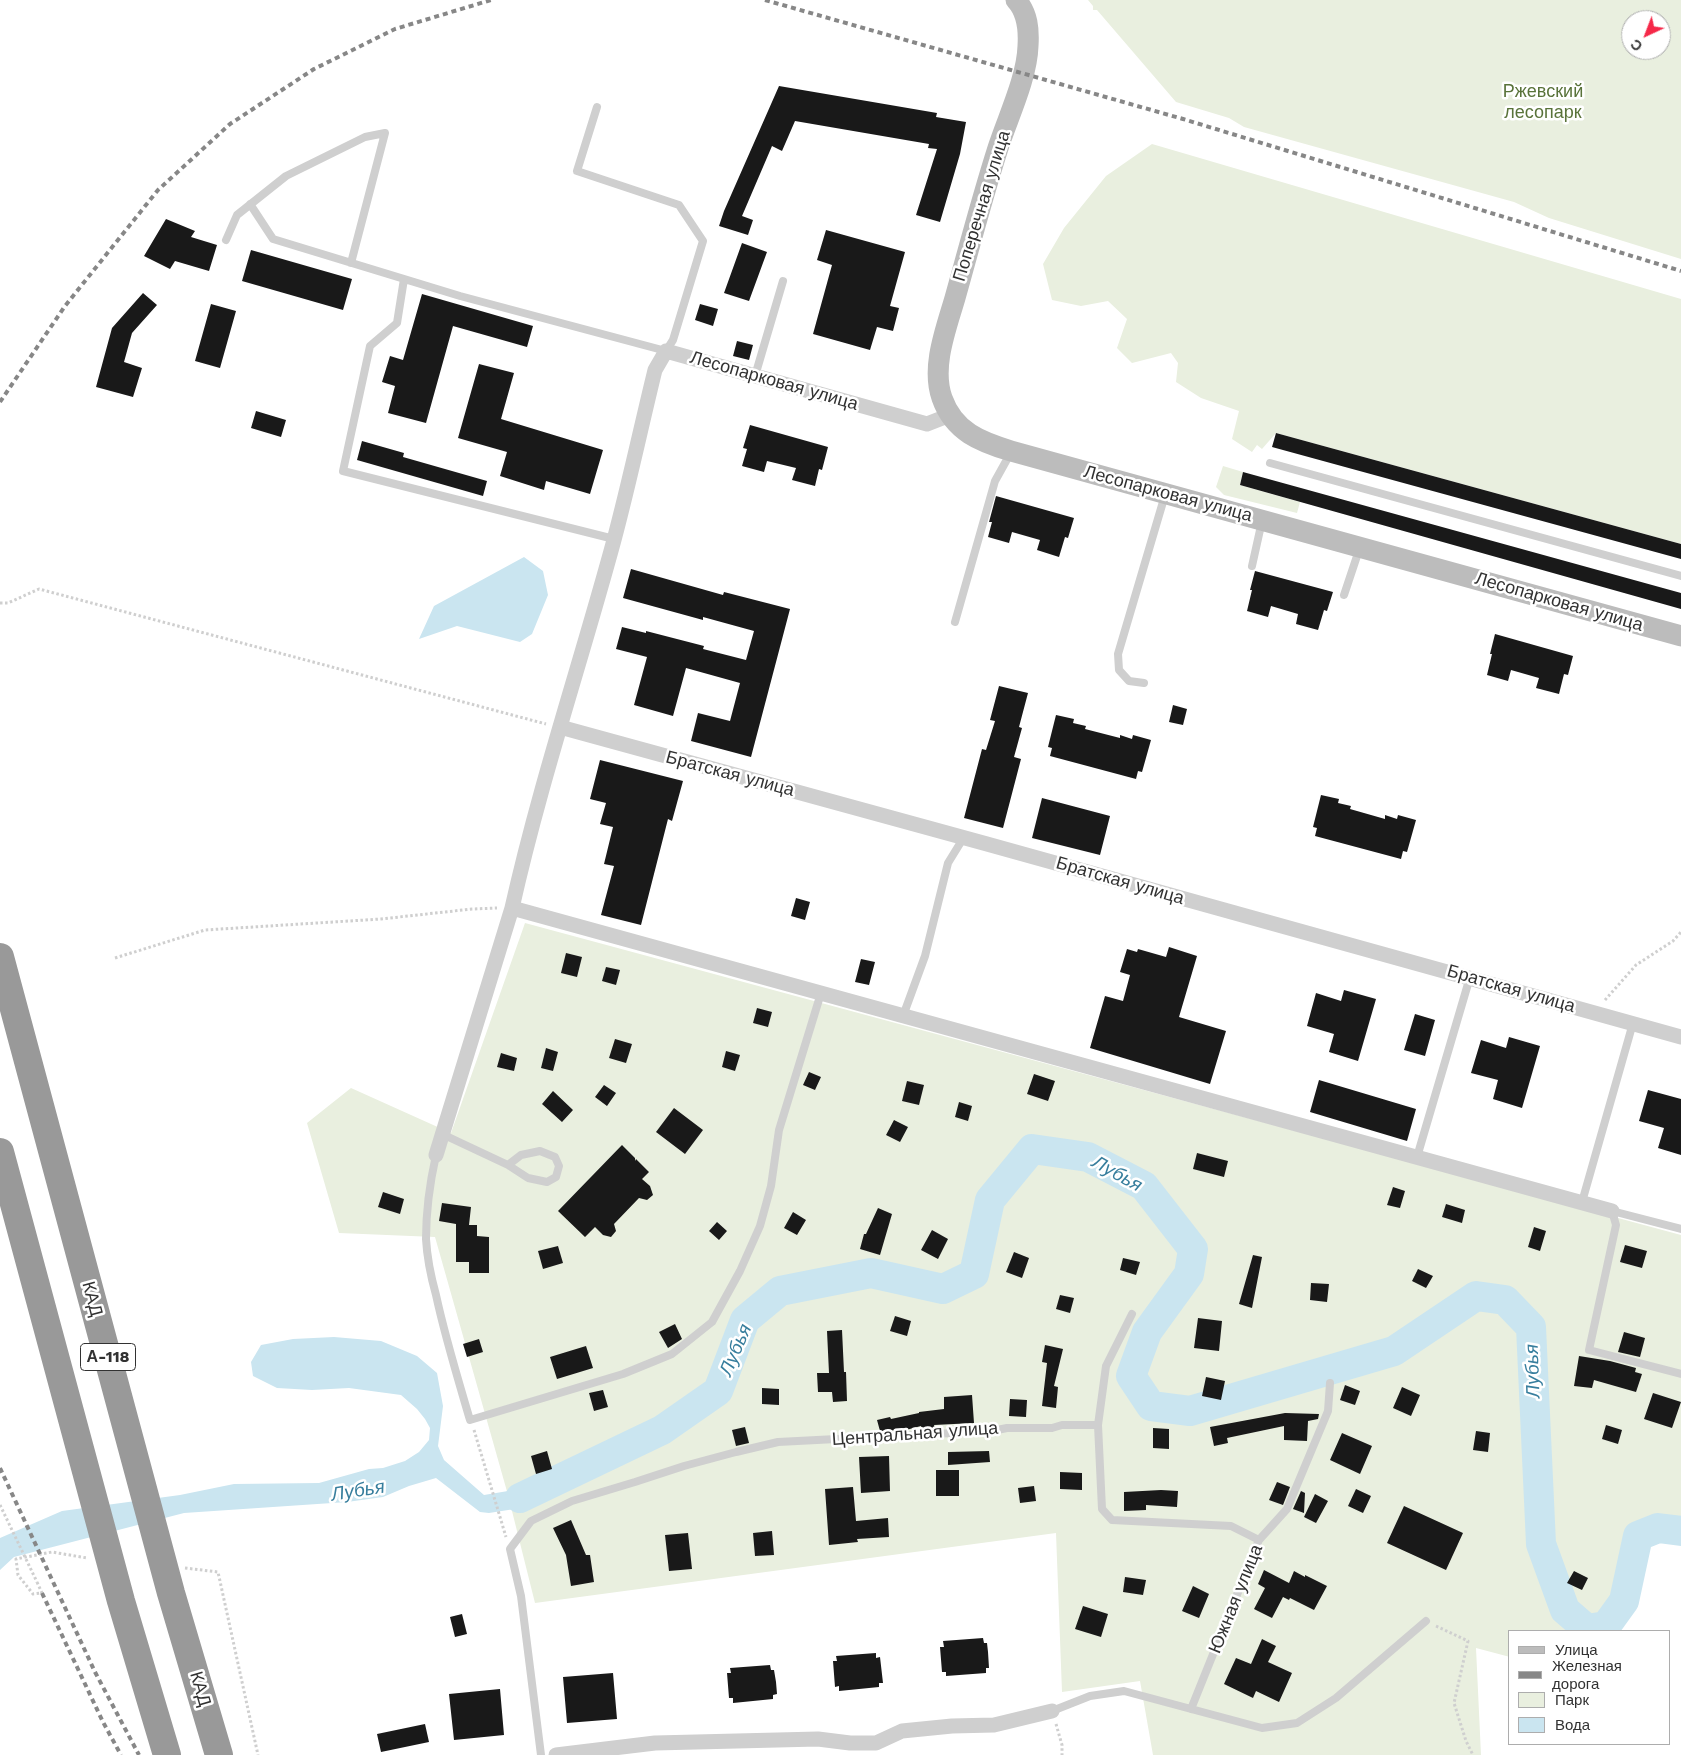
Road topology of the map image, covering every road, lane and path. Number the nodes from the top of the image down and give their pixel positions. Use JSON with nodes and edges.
{"nodes":[{"id":1,"x":1016,"y":0,"type":"edge"},
{"id":2,"x":597,"y":107,"type":"dead end"},
{"id":3,"x":250,"y":204,"type":"junction"},
{"id":4,"x":226,"y":240,"type":"dead end"},
{"id":5,"x":351,"y":263,"type":"junction"},
{"id":6,"x":404,"y":279,"type":"junction"},
{"id":7,"x":783,"y":281,"type":"dead end"},
{"id":8,"x":666,"y":351,"type":"junction"},
{"id":9,"x":755,"y":376,"type":"junction"},
{"id":10,"x":950,"y":415,"type":"junction"},
{"id":11,"x":1012,"y":451,"type":"junction"},
{"id":12,"x":1270,"y":462,"type":"dead end"},
{"id":13,"x":1165,"y":493,"type":"junction"},
{"id":14,"x":1262,"y":520,"type":"junction"},
{"id":15,"x":614,"y":539,"type":"junction"},
{"id":16,"x":1360,"y":546,"type":"junction"},
{"id":17,"x":1252,"y":566,"type":"dead end"},
{"id":18,"x":1681,"y":576,"type":"edge"},
{"id":19,"x":1344,"y":595,"type":"dead end"},
{"id":20,"x":0,"y":603,"type":"edge"},
{"id":21,"x":955,"y":622,"type":"dead end"},
{"id":22,"x":1681,"y":636,"type":"edge"},
{"id":23,"x":1144,"y":683,"type":"dead end"},
{"id":24,"x":560,"y":727,"type":"junction"},
{"id":25,"x":964,"y":837,"type":"junction"},
{"id":26,"x":512,"y":908,"type":"junction"},
{"id":27,"x":1681,"y":932,"type":"edge"},
{"id":28,"x":0,"y":957,"type":"edge"},
{"id":29,"x":116,"y":958,"type":"dead end"},
{"id":30,"x":1470,"y":977,"type":"junction"},
{"id":31,"x":821,"y":993,"type":"junction"},
{"id":32,"x":1594,"y":1012,"type":"junction"},
{"id":33,"x":903,"y":1016,"type":"junction"},
{"id":34,"x":1633,"y":1023,"type":"junction"},
{"id":35,"x":1681,"y":1037,"type":"edge"},
{"id":36,"x":442,"y":1134,"type":"junction"},
{"id":37,"x":0,"y":1152,"type":"edge"},
{"id":38,"x":436,"y":1155,"type":"joint"},
{"id":39,"x":1418,"y":1157,"type":"junction"},
{"id":40,"x":508,"y":1165,"type":"junction"},
{"id":41,"x":1582,"y":1202,"type":"junction"},
{"id":42,"x":1612,"y":1211,"type":"junction"},
{"id":43,"x":1681,"y":1229,"type":"edge"},
{"id":44,"x":1132,"y":1314,"type":"dead end"},
{"id":45,"x":1681,"y":1374,"type":"edge"},
{"id":46,"x":1330,"y":1383,"type":"dead end"},
{"id":47,"x":470,"y":1420,"type":"junction"},
{"id":48,"x":1098,"y":1425,"type":"junction"},
{"id":49,"x":0,"y":1504,"type":"edge"},
{"id":50,"x":500,"y":1516,"type":"dead end"},
{"id":51,"x":1259,"y":1540,"type":"junction"},
{"id":52,"x":218,"y":1572,"type":"dead end"},
{"id":53,"x":33,"y":1594,"type":"dead end"},
{"id":54,"x":1426,"y":1621,"type":"joint"},
{"id":55,"x":1191,"y":1710,"type":"junction"},
{"id":56,"x":1052,"y":1711,"type":"junction"},
{"id":57,"x":877,"y":1749,"type":"edge"},
{"id":58,"x":166,"y":1755,"type":"edge"},
{"id":59,"x":219,"y":1755,"type":"edge"},
{"id":60,"x":258,"y":1755,"type":"edge"},
{"id":61,"x":541,"y":1755,"type":"edge"},
{"id":62,"x":556,"y":1755,"type":"edge"},
{"id":63,"x":1062,"y":1755,"type":"edge"},
{"id":64,"x":1473,"y":1755,"type":"edge"}],
"edges":[{"from":1,"to":10,"type":"street","name":"Поперечная улица"},
{"from":2,"to":8,"type":"lane"},
{"from":3,"to":4,"type":"lane"},
{"from":3,"to":5,"type":"lane"},
{"from":3,"to":5,"type":"lane"},
{"from":5,"to":6,"type":"lane"},
{"from":6,"to":8,"type":"lane"},
{"from":6,"to":15,"type":"lane"},
{"from":7,"to":9,"type":"lane"},
{"from":8,"to":9,"type":"street","name":"Лесопарковая улица"},
{"from":8,"to":15,"type":"street"},
{"from":9,"to":10,"type":"street","name":"Лесопарковая улица"},
{"from":10,"to":11,"type":"street","name":"Лесопарковая улица"},
{"from":11,"to":13,"type":"street","name":"Лесопарковая улица"},
{"from":11,"to":21,"type":"lane"},
{"from":12,"to":18,"type":"lane"},
{"from":13,"to":14,"type":"street","name":"Лесопарковая улица"},
{"from":13,"to":23,"type":"lane"},
{"from":14,"to":16,"type":"street","name":"Лесопарковая улица"},
{"from":14,"to":17,"type":"lane"},
{"from":15,"to":24,"type":"street"},
{"from":16,"to":19,"type":"lane"},
{"from":16,"to":22,"type":"street","name":"Лесопарковая улица"},
{"from":20,"to":24,"type":"path"},
{"from":24,"to":25,"type":"street","name":"Братская улица"},
{"from":24,"to":26,"type":"street"},
{"from":25,"to":30,"type":"street","name":"Братская улица"},
{"from":25,"to":33,"type":"lane"},
{"from":26,"to":29,"type":"path"},
{"from":26,"to":31,"type":"street"},
{"from":26,"to":36,"type":"street"},
{"from":27,"to":32,"type":"path"},
{"from":28,"to":59,"type":"highway","name":"КАД","number":"А-118","bridge":true},
{"from":30,"to":32,"type":"street","name":"Братская улица"},
{"from":30,"to":39,"type":"lane"},
{"from":31,"to":33,"type":"street"},
{"from":31,"to":47,"type":"lane"},
{"from":32,"to":34,"type":"street","name":"Братская улица"},
{"from":33,"to":39,"type":"street"},
{"from":34,"to":35,"type":"street","name":"Братская улица"},
{"from":34,"to":41,"type":"lane"},
{"from":36,"to":38,"type":"street"},
{"from":36,"to":40,"type":"lane"},
{"from":37,"to":58,"type":"highway","number":"А-118","bridge":true},
{"from":38,"to":47,"type":"lane"},
{"from":39,"to":41,"type":"street"},
{"from":40,"to":40,"type":"lane"},
{"from":41,"to":42,"type":"street"},
{"from":42,"to":43,"type":"lane"},
{"from":42,"to":45,"type":"lane"},
{"from":44,"to":48,"type":"lane"},
{"from":46,"to":51,"type":"lane","name":"Южная улица"},
{"from":47,"to":50,"type":"path"},
{"from":48,"to":51,"type":"lane"},
{"from":48,"to":61,"type":"lane","name":"Центральная улица"},
{"from":49,"to":53,"type":"path","bridge":true},
{"from":51,"to":55,"type":"lane","name":"Южная улица"},
{"from":52,"to":60,"type":"path"},
{"from":54,"to":55,"type":"lane"},
{"from":54,"to":64,"type":"path"},
{"from":55,"to":56,"type":"lane"},
{"from":56,"to":57,"type":"street"},
{"from":56,"to":63,"type":"path"},
{"from":57,"to":62,"type":"street"}]}
